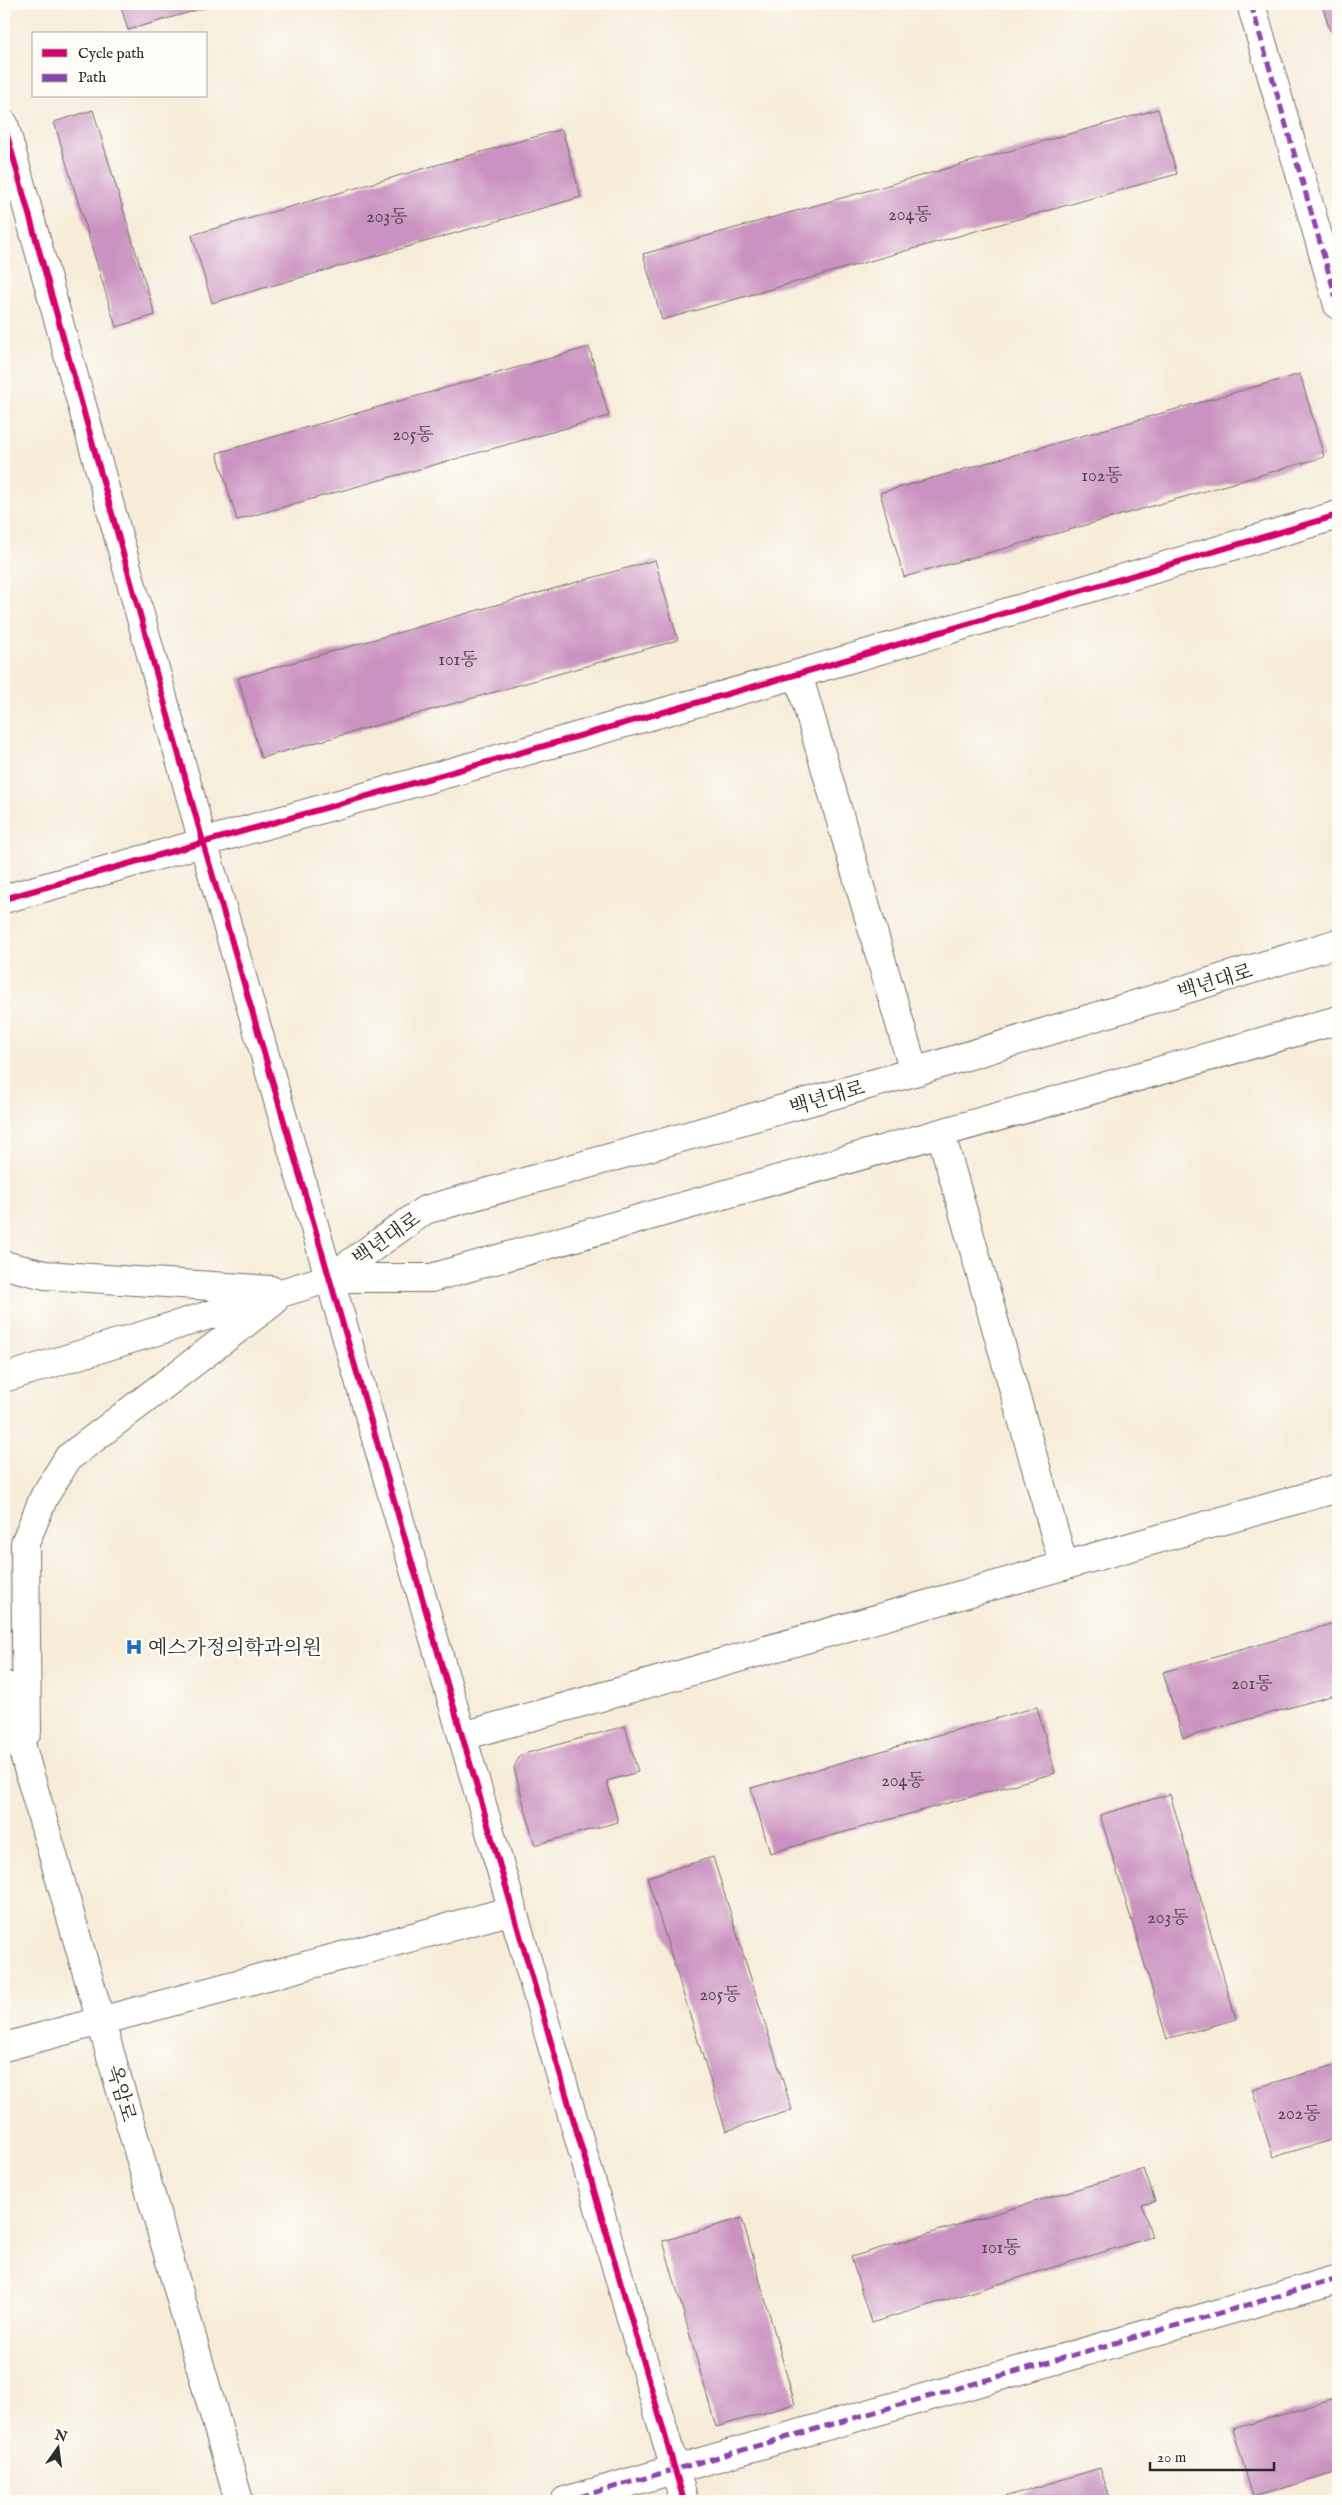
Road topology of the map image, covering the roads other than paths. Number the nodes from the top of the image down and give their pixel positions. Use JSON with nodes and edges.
{"nodes":[{"id":1,"x":1251,"y":4,"type":"edge"},
{"id":2,"x":4,"y":124,"type":"edge"},
{"id":3,"x":1338,"y":305,"type":"edge"},
{"id":4,"x":1338,"y":515,"type":"edge"},
{"id":5,"x":798,"y":674,"type":"junction"},
{"id":6,"x":203,"y":842,"type":"junction"},
{"id":7,"x":4,"y":898,"type":"edge"},
{"id":8,"x":1338,"y":943,"type":"edge"},
{"id":9,"x":1338,"y":1020,"type":"edge"},
{"id":10,"x":914,"y":1072,"type":"junction"},
{"id":11,"x":941,"y":1134,"type":"junction"},
{"id":12,"x":4,"y":1265,"type":"edge"},
{"id":13,"x":330,"y":1278,"type":"junction"},
{"id":14,"x":288,"y":1291,"type":"junction"},
{"id":15,"x":4,"y":1378,"type":"edge"},
{"id":16,"x":1338,"y":1488,"type":"edge"},
{"id":17,"x":1064,"y":1566,"type":"junction"},
{"id":18,"x":4,"y":1685,"type":"edge"},
{"id":19,"x":4,"y":1731,"type":"edge"},
{"id":20,"x":462,"y":1736,"type":"junction"},
{"id":21,"x":28,"y":1769,"type":"junction"},
{"id":22,"x":513,"y":1910,"type":"junction"},
{"id":23,"x":101,"y":2020,"type":"junction"},
{"id":24,"x":4,"y":2047,"type":"edge"},
{"id":25,"x":1338,"y":2280,"type":"edge"},
{"id":26,"x":675,"y":2470,"type":"junction"},
{"id":27,"x":239,"y":2501,"type":"edge"},
{"id":28,"x":565,"y":2501,"type":"edge"},
{"id":29,"x":684,"y":2501,"type":"edge"}],
"edges":[{"from":1,"to":3,"type":"street"},
{"from":2,"to":6,"type":"street"},
{"from":4,"to":5,"type":"street"},
{"from":5,"to":6,"type":"street"},
{"from":5,"to":10,"type":"street"},
{"from":6,"to":7,"type":"street"},
{"from":6,"to":13,"type":"street"},
{"from":8,"to":10,"type":"street","name":"백년대로"},
{"from":9,"to":11,"type":"street","name":"백년대로"},
{"from":10,"to":13,"type":"street","name":"백년대로"},
{"from":11,"to":13,"type":"street","name":"백년대로"},
{"from":11,"to":17,"type":"street"},
{"from":12,"to":14,"type":"street"},
{"from":13,"to":14,"type":"street","name":"백년대로"},
{"from":13,"to":20,"type":"street"},
{"from":14,"to":15,"type":"street","name":"백년대로"},
{"from":14,"to":21,"type":"street"},
{"from":16,"to":17,"type":"street"},
{"from":17,"to":20,"type":"street"},
{"from":18,"to":21,"type":"street","name":"옥암로"},
{"from":19,"to":21,"type":"street"},
{"from":20,"to":22,"type":"street"},
{"from":21,"to":23,"type":"street","name":"옥암로"},
{"from":22,"to":23,"type":"street"},
{"from":22,"to":26,"type":"street"},
{"from":23,"to":24,"type":"street"},
{"from":23,"to":27,"type":"street","name":"옥암로"},
{"from":25,"to":26,"type":"street"},
{"from":26,"to":28,"type":"street"},
{"from":26,"to":29,"type":"street"}]}
